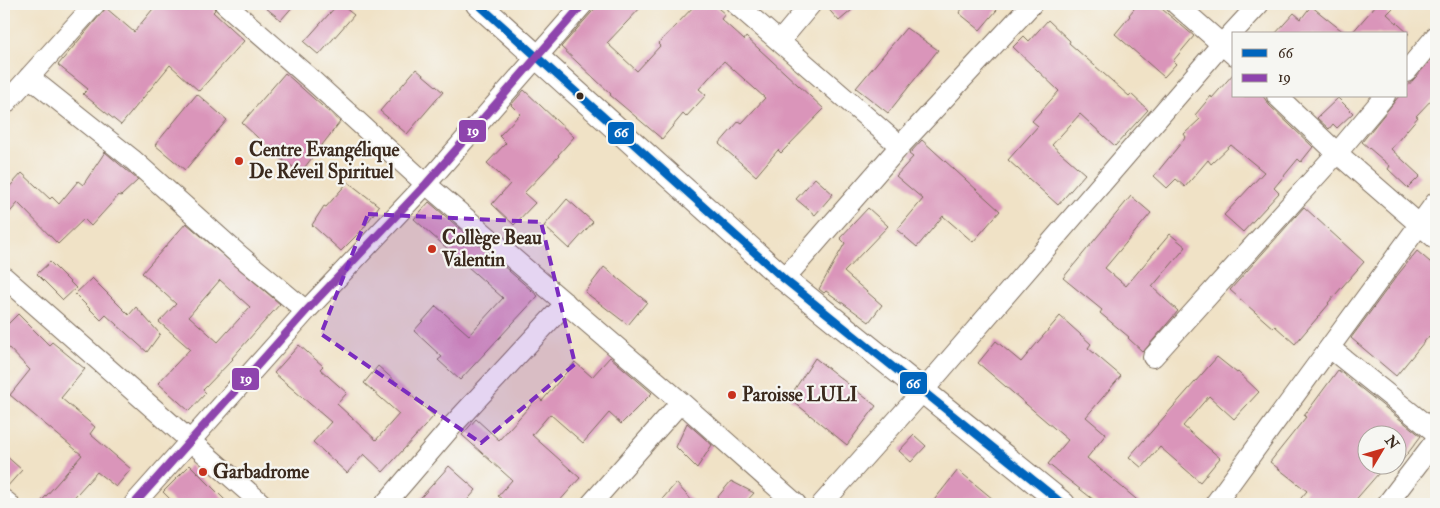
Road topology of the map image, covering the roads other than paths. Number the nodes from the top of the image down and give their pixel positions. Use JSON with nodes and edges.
{"nodes":[{"id":1,"x":95,"y":4,"type":"edge"},
{"id":2,"x":225,"y":4,"type":"edge"},
{"id":3,"x":478,"y":4,"type":"edge"},
{"id":4,"x":583,"y":4,"type":"edge"},
{"id":5,"x":736,"y":4,"type":"edge"},
{"id":6,"x":811,"y":4,"type":"edge"},
{"id":7,"x":1032,"y":4,"type":"edge"},
{"id":8,"x":1176,"y":4,"type":"edge"},
{"id":9,"x":1259,"y":4,"type":"edge"},
{"id":10,"x":1240,"y":32,"type":"edge"},
{"id":11,"x":1436,"y":36,"type":"edge"},
{"id":12,"x":780,"y":40,"type":"junction"},
{"id":13,"x":1228,"y":50,"type":"edge"},
{"id":14,"x":537,"y":56,"type":"junction"},
{"id":15,"x":1408,"y":70,"type":"edge"},
{"id":16,"x":29,"y":78,"type":"junction"},
{"id":17,"x":1279,"y":98,"type":"edge"},
{"id":18,"x":1384,"y":98,"type":"edge"},
{"id":19,"x":4,"y":105,"type":"edge"},
{"id":20,"x":900,"y":146,"type":"junction"},
{"id":21,"x":1337,"y":153,"type":"junction"},
{"id":22,"x":426,"y":184,"type":"junction"},
{"id":23,"x":1436,"y":202,"type":"edge"},
{"id":24,"x":1418,"y":224,"type":"junction"},
{"id":25,"x":1436,"y":239,"type":"edge"},
{"id":26,"x":4,"y":277,"type":"edge"},
{"id":27,"x":784,"y":279,"type":"junction"},
{"id":28,"x":566,"y":303,"type":"junction"},
{"id":29,"x":306,"y":311,"type":"junction"},
{"id":30,"x":1330,"y":348,"type":"junction"},
{"id":31,"x":1153,"y":357,"type":"dead end"},
{"id":32,"x":922,"y":392,"type":"junction"},
{"id":33,"x":680,"y":402,"type":"junction"},
{"id":34,"x":1436,"y":433,"type":"edge"},
{"id":35,"x":189,"y":440,"type":"junction"},
{"id":36,"x":1436,"y":440,"type":"edge"},
{"id":37,"x":4,"y":500,"type":"edge"},
{"id":38,"x":8,"y":504,"type":"edge"},
{"id":39,"x":134,"y":504,"type":"edge"},
{"id":40,"x":262,"y":504,"type":"edge"},
{"id":41,"x":384,"y":504,"type":"edge"},
{"id":42,"x":591,"y":504,"type":"edge"},
{"id":43,"x":796,"y":504,"type":"edge"},
{"id":44,"x":822,"y":504,"type":"edge"},
{"id":45,"x":1063,"y":504,"type":"edge"},
{"id":46,"x":1215,"y":504,"type":"edge"},
{"id":47,"x":1387,"y":504,"type":"edge"}],
"edges":[{"from":1,"to":16,"type":"street"},
{"from":2,"to":22,"type":"street"},
{"from":3,"to":14,"type":"street"},
{"from":4,"to":14,"type":"street"},
{"from":5,"to":12,"type":"street"},
{"from":6,"to":12,"type":"street"},
{"from":7,"to":20,"type":"street"},
{"from":8,"to":13,"type":"street"},
{"from":9,"to":10,"type":"street"},
{"from":11,"to":15,"type":"street"},
{"from":12,"to":20,"type":"street"},
{"from":13,"to":32,"type":"street"},
{"from":14,"to":22,"type":"street"},
{"from":14,"to":27,"type":"street"},
{"from":16,"to":19,"type":"street"},
{"from":16,"to":29,"type":"street"},
{"from":17,"to":21,"type":"street"},
{"from":18,"to":21,"type":"street"},
{"from":20,"to":27,"type":"street"},
{"from":21,"to":24,"type":"street"},
{"from":21,"to":31,"type":"street"},
{"from":22,"to":28,"type":"street"},
{"from":22,"to":29,"type":"street"},
{"from":23,"to":24,"type":"street"},
{"from":24,"to":25,"type":"street"},
{"from":24,"to":30,"type":"street"},
{"from":26,"to":35,"type":"street"},
{"from":27,"to":32,"type":"street"},
{"from":28,"to":33,"type":"street"},
{"from":28,"to":41,"type":"street"},
{"from":29,"to":35,"type":"street"},
{"from":30,"to":34,"type":"street"},
{"from":30,"to":46,"type":"street"},
{"from":32,"to":44,"type":"street"},
{"from":32,"to":45,"type":"street"},
{"from":33,"to":42,"type":"street"},
{"from":33,"to":43,"type":"street"},
{"from":35,"to":39,"type":"street"},
{"from":35,"to":40,"type":"street"},
{"from":36,"to":47,"type":"street"},
{"from":37,"to":38,"type":"street"}]}
